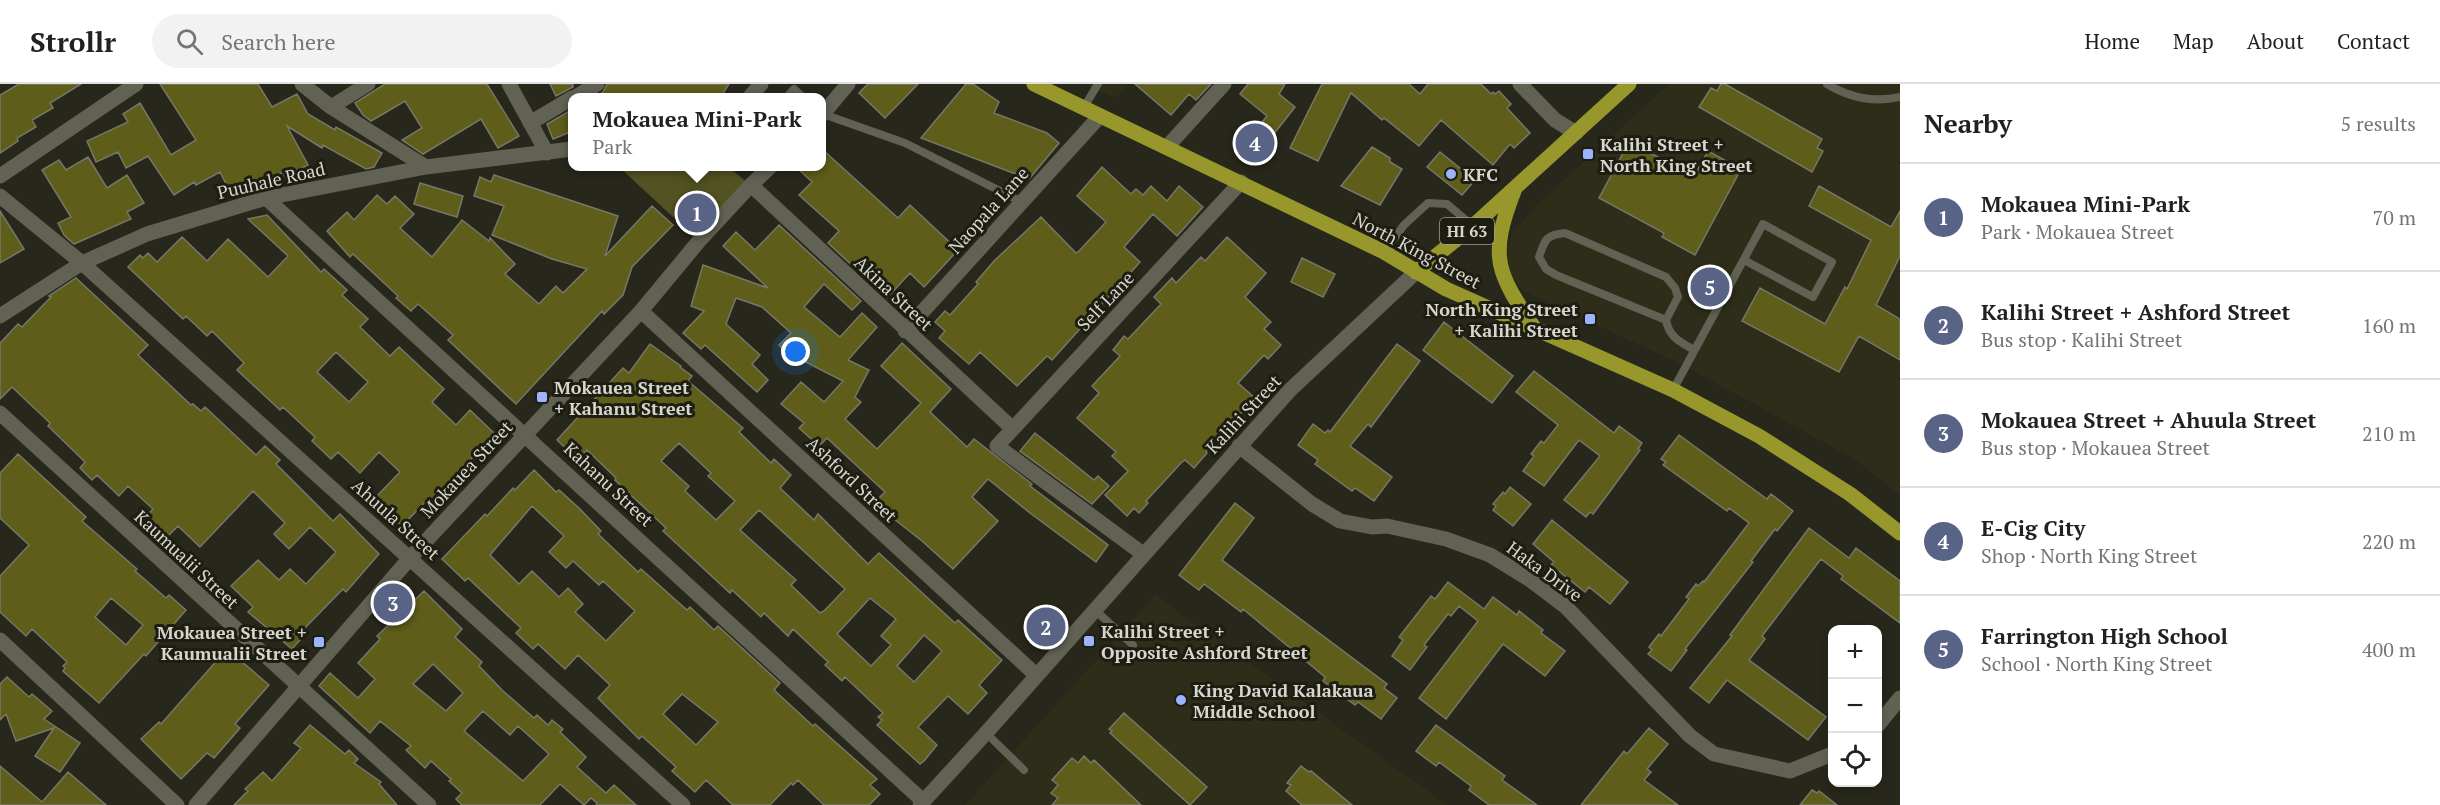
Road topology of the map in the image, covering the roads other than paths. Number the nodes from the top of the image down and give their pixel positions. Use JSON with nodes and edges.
{"nodes":[{"id":1,"x":136,"y":84,"type":"edge"},
{"id":2,"x":302,"y":84,"type":"edge"},
{"id":3,"x":368,"y":84,"type":"edge"},
{"id":4,"x":508,"y":84,"type":"edge"},
{"id":5,"x":597,"y":84,"type":"edge"},
{"id":6,"x":848,"y":84,"type":"edge"},
{"id":7,"x":1035,"y":84,"type":"edge"},
{"id":8,"x":1098,"y":84,"type":"edge"},
{"id":9,"x":1224,"y":84,"type":"edge"},
{"id":10,"x":1520,"y":84,"type":"edge"},
{"id":11,"x":1629,"y":84,"type":"edge"},
{"id":12,"x":1827,"y":84,"type":"edge"},
{"id":13,"x":582,"y":93,"type":"edge"},
{"id":14,"x":1900,"y":97,"type":"edge"},
{"id":15,"x":568,"y":101,"type":"edge"},
{"id":16,"x":331,"y":107,"type":"junction"},
{"id":17,"x":1084,"y":107,"type":"junction"},
{"id":18,"x":826,"y":109,"type":"edge"},
{"id":19,"x":826,"y":115,"type":"edge"},
{"id":20,"x":1100,"y":116,"type":"junction"},
{"id":21,"x":530,"y":123,"type":"junction"},
{"id":22,"x":1576,"y":133,"type":"junction"},
{"id":23,"x":1167,"y":147,"type":"junction"},
{"id":24,"x":568,"y":150,"type":"edge"},
{"id":25,"x":547,"y":153,"type":"junction"},
{"id":26,"x":426,"y":167,"type":"junction"},
{"id":27,"x":762,"y":171,"type":"edge"},
{"id":28,"x":0,"y":176,"type":"edge"},
{"id":29,"x":1241,"y":182,"type":"junction"},
{"id":30,"x":751,"y":185,"type":"junction"},
{"id":31,"x":1515,"y":187,"type":"junction"},
{"id":32,"x":0,"y":196,"type":"edge"},
{"id":33,"x":266,"y":198,"type":"junction"},
{"id":34,"x":1022,"y":202,"type":"junction"},
{"id":35,"x":1473,"y":226,"type":"junction"},
{"id":36,"x":1384,"y":252,"type":"junction"},
{"id":37,"x":1744,"y":260,"type":"junction"},
{"id":38,"x":82,"y":263,"type":"junction"},
{"id":39,"x":1416,"y":272,"type":"junction"},
{"id":40,"x":641,"y":311,"type":"junction"},
{"id":41,"x":0,"y":316,"type":"edge"},
{"id":42,"x":1666,"y":320,"type":"junction"},
{"id":43,"x":1535,"y":330,"type":"junction"},
{"id":44,"x":905,"y":331,"type":"junction"},
{"id":45,"x":1694,"y":351,"type":"junction"},
{"id":46,"x":1673,"y":390,"type":"junction"},
{"id":47,"x":0,"y":413,"type":"edge"},
{"id":48,"x":1012,"y":429,"type":"junction"},
{"id":49,"x":526,"y":435,"type":"junction"},
{"id":50,"x":1239,"y":446,"type":"junction"},
{"id":51,"x":1900,"y":533,"type":"edge"},
{"id":52,"x":1143,"y":554,"type":"junction"},
{"id":53,"x":410,"y":558,"type":"junction"},
{"id":54,"x":1095,"y":610,"type":"junction"},
{"id":55,"x":0,"y":640,"type":"edge"},
{"id":56,"x":1133,"y":645,"type":"dead end"},
{"id":57,"x":1036,"y":675,"type":"junction"},
{"id":58,"x":298,"y":687,"type":"junction"},
{"id":59,"x":1900,"y":698,"type":"edge"},
{"id":60,"x":1882,"y":720,"type":"edge"},
{"id":61,"x":986,"y":733,"type":"junction"},
{"id":62,"x":1828,"y":756,"type":"edge"},
{"id":63,"x":1024,"y":770,"type":"dead end"},
{"id":64,"x":922,"y":803,"type":"edge"},
{"id":65,"x":177,"y":805,"type":"edge"},
{"id":66,"x":196,"y":805,"type":"edge"},
{"id":67,"x":429,"y":805,"type":"edge"},
{"id":68,"x":683,"y":805,"type":"edge"}],
"edges":[{"from":1,"to":28,"type":"street"},
{"from":2,"to":16,"type":"street"},
{"from":3,"to":16,"type":"street"},
{"from":4,"to":21,"type":"street"},
{"from":5,"to":13,"type":"street"},
{"from":6,"to":18,"type":"street"},
{"from":7,"to":17,"type":"main road","name":"North King Street"},
{"from":8,"to":17,"type":"lane"},
{"from":9,"to":23,"type":"street"},
{"from":10,"to":22,"type":"street"},
{"from":11,"to":22,"type":"main road","name":"Kalihi Street","number":"HI 63"},
{"from":12,"to":14,"type":"lane"},
{"from":15,"to":21,"type":"street"},
{"from":16,"to":26,"type":"street"},
{"from":17,"to":20,"type":"main road","name":"North King Street"},
{"from":19,"to":34,"type":"lane"},
{"from":20,"to":23,"type":"main road","name":"North King Street"},
{"from":20,"to":34,"type":"street","name":"Naopala Lane"},
{"from":21,"to":25,"type":"street"},
{"from":22,"to":31,"type":"main road","name":"Kalihi Street","number":"HI 63"},
{"from":23,"to":29,"type":"main road","name":"North King Street"},
{"from":24,"to":25,"type":"street","name":"Puuhale Road"},
{"from":25,"to":26,"type":"street","name":"Puuhale Road"},
{"from":26,"to":33,"type":"street","name":"Puuhale Road"},
{"from":27,"to":30,"type":"street","name":"Mokauea Street"},
{"from":29,"to":36,"type":"main road","name":"North King Street"},
{"from":29,"to":48,"type":"street","name":"Self Lane"},
{"from":30,"to":40,"type":"street","name":"Mokauea Street"},
{"from":30,"to":44,"type":"street","name":"Akina Street"},
{"from":31,"to":35,"type":"main road","name":"Kalihi Street","number":"HI 63"},
{"from":31,"to":43,"type":"main road"},
{"from":32,"to":38,"type":"street","name":"Ahuula Street"},
{"from":33,"to":38,"type":"street","name":"Puuhale Road"},
{"from":33,"to":49,"type":"street","name":"Kahanu Street"},
{"from":34,"to":44,"type":"street","name":"Naopala Lane"},
{"from":35,"to":36,"type":"lane"},
{"from":35,"to":39,"type":"main road","name":"Kalihi Street","number":"HI 63"},
{"from":36,"to":39,"type":"main road","name":"North King Street"},
{"from":37,"to":37,"type":"lane"},
{"from":37,"to":45,"type":"lane"},
{"from":38,"to":41,"type":"street","name":"Puuhale Road"},
{"from":38,"to":53,"type":"street","name":"Ahuula Street"},
{"from":39,"to":43,"type":"main road","name":"North King Street"},
{"from":39,"to":50,"type":"street","name":"Kalihi Street","number":"HI 63"},
{"from":40,"to":49,"type":"street","name":"Mokauea Street"},
{"from":40,"to":57,"type":"street","name":"Ashford Street"},
{"from":42,"to":42,"type":"lane"},
{"from":42,"to":45,"type":"lane"},
{"from":43,"to":46,"type":"main road","name":"North King Street"},
{"from":44,"to":48,"type":"street","name":"Akina Street"},
{"from":45,"to":46,"type":"lane"},
{"from":46,"to":51,"type":"main road","name":"North King Street"},
{"from":47,"to":58,"type":"street","name":"Kaumualii Street"},
{"from":48,"to":52,"type":"street","name":"Self Lane"},
{"from":49,"to":53,"type":"street","name":"Mokauea Street"},
{"from":49,"to":64,"type":"street","name":"Kahanu Street"},
{"from":50,"to":52,"type":"street","name":"Kalihi Street","number":"HI 63"},
{"from":50,"to":62,"type":"street","name":"Haka Drive"},
{"from":52,"to":54,"type":"street","name":"Kalihi Street","number":"HI 63"},
{"from":53,"to":58,"type":"street","name":"Mokauea Street"},
{"from":53,"to":68,"type":"street","name":"Ahuula Street"},
{"from":54,"to":56,"type":"lane"},
{"from":54,"to":57,"type":"street","name":"Kalihi Street","number":"HI 63"},
{"from":55,"to":65,"type":"street"},
{"from":57,"to":61,"type":"street","name":"Kalihi Street","number":"HI 63"},
{"from":58,"to":66,"type":"street","name":"Mokauea Street"},
{"from":58,"to":67,"type":"street","name":"Kaumualii Street"},
{"from":59,"to":60,"type":"street"},
{"from":61,"to":63,"type":"lane"},
{"from":61,"to":64,"type":"street","name":"Kalihi Street","number":"HI 63"}]}
